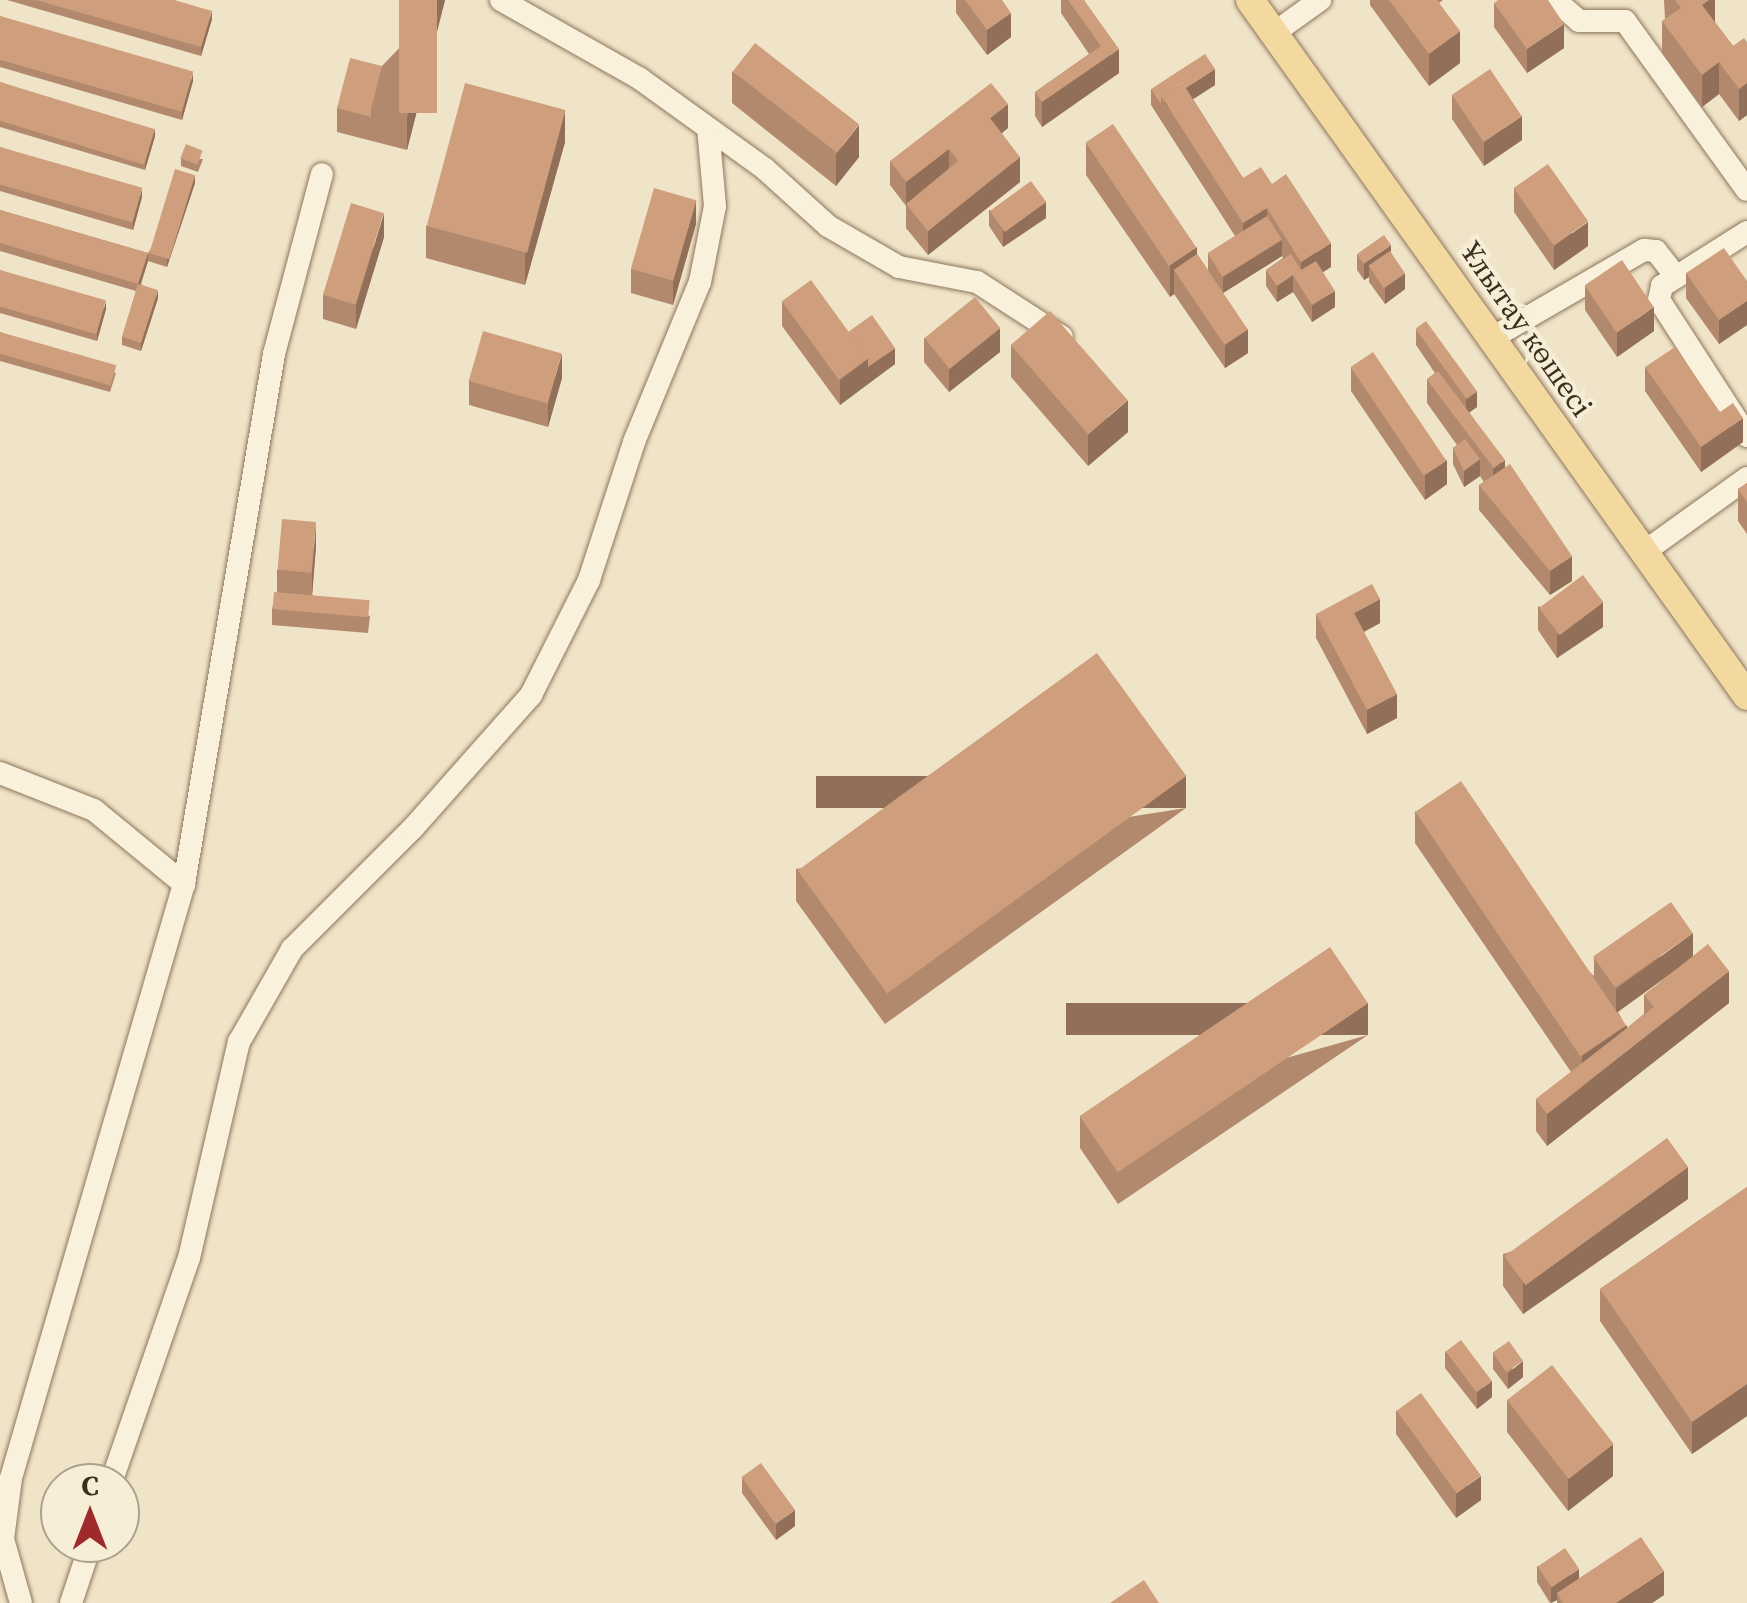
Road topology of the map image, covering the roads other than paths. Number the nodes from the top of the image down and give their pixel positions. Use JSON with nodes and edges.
{"nodes":[{"id":1,"x":501,"y":0,"type":"edge"},
{"id":2,"x":1250,"y":0,"type":"edge"},
{"id":3,"x":1320,"y":0,"type":"edge"},
{"id":4,"x":1555,"y":0,"type":"edge"},
{"id":5,"x":1631,"y":10,"type":"edge"},
{"id":6,"x":1274,"y":33,"type":"junction"},
{"id":7,"x":708,"y":128,"type":"junction"},
{"id":8,"x":322,"y":174,"type":"dead end"},
{"id":9,"x":1747,"y":189,"type":"edge"},
{"id":10,"x":1747,"y":232,"type":"edge"},
{"id":11,"x":1676,"y":277,"type":"junction"},
{"id":12,"x":1492,"y":338,"type":"junction"},
{"id":13,"x":1075,"y":348,"type":"edge"},
{"id":14,"x":1747,"y":436,"type":"edge"},
{"id":15,"x":1747,"y":478,"type":"edge"},
{"id":16,"x":1644,"y":552,"type":"junction"},
{"id":17,"x":1747,"y":696,"type":"edge"},
{"id":18,"x":0,"y":773,"type":"edge"},
{"id":19,"x":184,"y":884,"type":"junction"},
{"id":20,"x":118,"y":1463,"type":"edge"},
{"id":21,"x":84,"y":1563,"type":"edge"},
{"id":22,"x":21,"y":1603,"type":"edge"},
{"id":23,"x":71,"y":1603,"type":"edge"}],
"edges":[{"from":1,"to":7,"type":"street"},
{"from":2,"to":6,"type":"main road","name":"Ұлытау көшесі"},
{"from":3,"to":6,"type":"street"},
{"from":4,"to":5,"type":"street"},
{"from":5,"to":9,"type":"street"},
{"from":6,"to":12,"type":"main road","name":"Ұлытау көшесі"},
{"from":7,"to":13,"type":"street"},
{"from":7,"to":20,"type":"street"},
{"from":8,"to":19,"type":"street"},
{"from":10,"to":11,"type":"street"},
{"from":11,"to":12,"type":"street"},
{"from":11,"to":14,"type":"street"},
{"from":12,"to":16,"type":"main road","name":"Ұлытау көшесі"},
{"from":15,"to":16,"type":"street"},
{"from":16,"to":17,"type":"main road","name":"Ұлытау көшесі"},
{"from":18,"to":19,"type":"street"},
{"from":19,"to":22,"type":"street"},
{"from":21,"to":23,"type":"street"}]}
